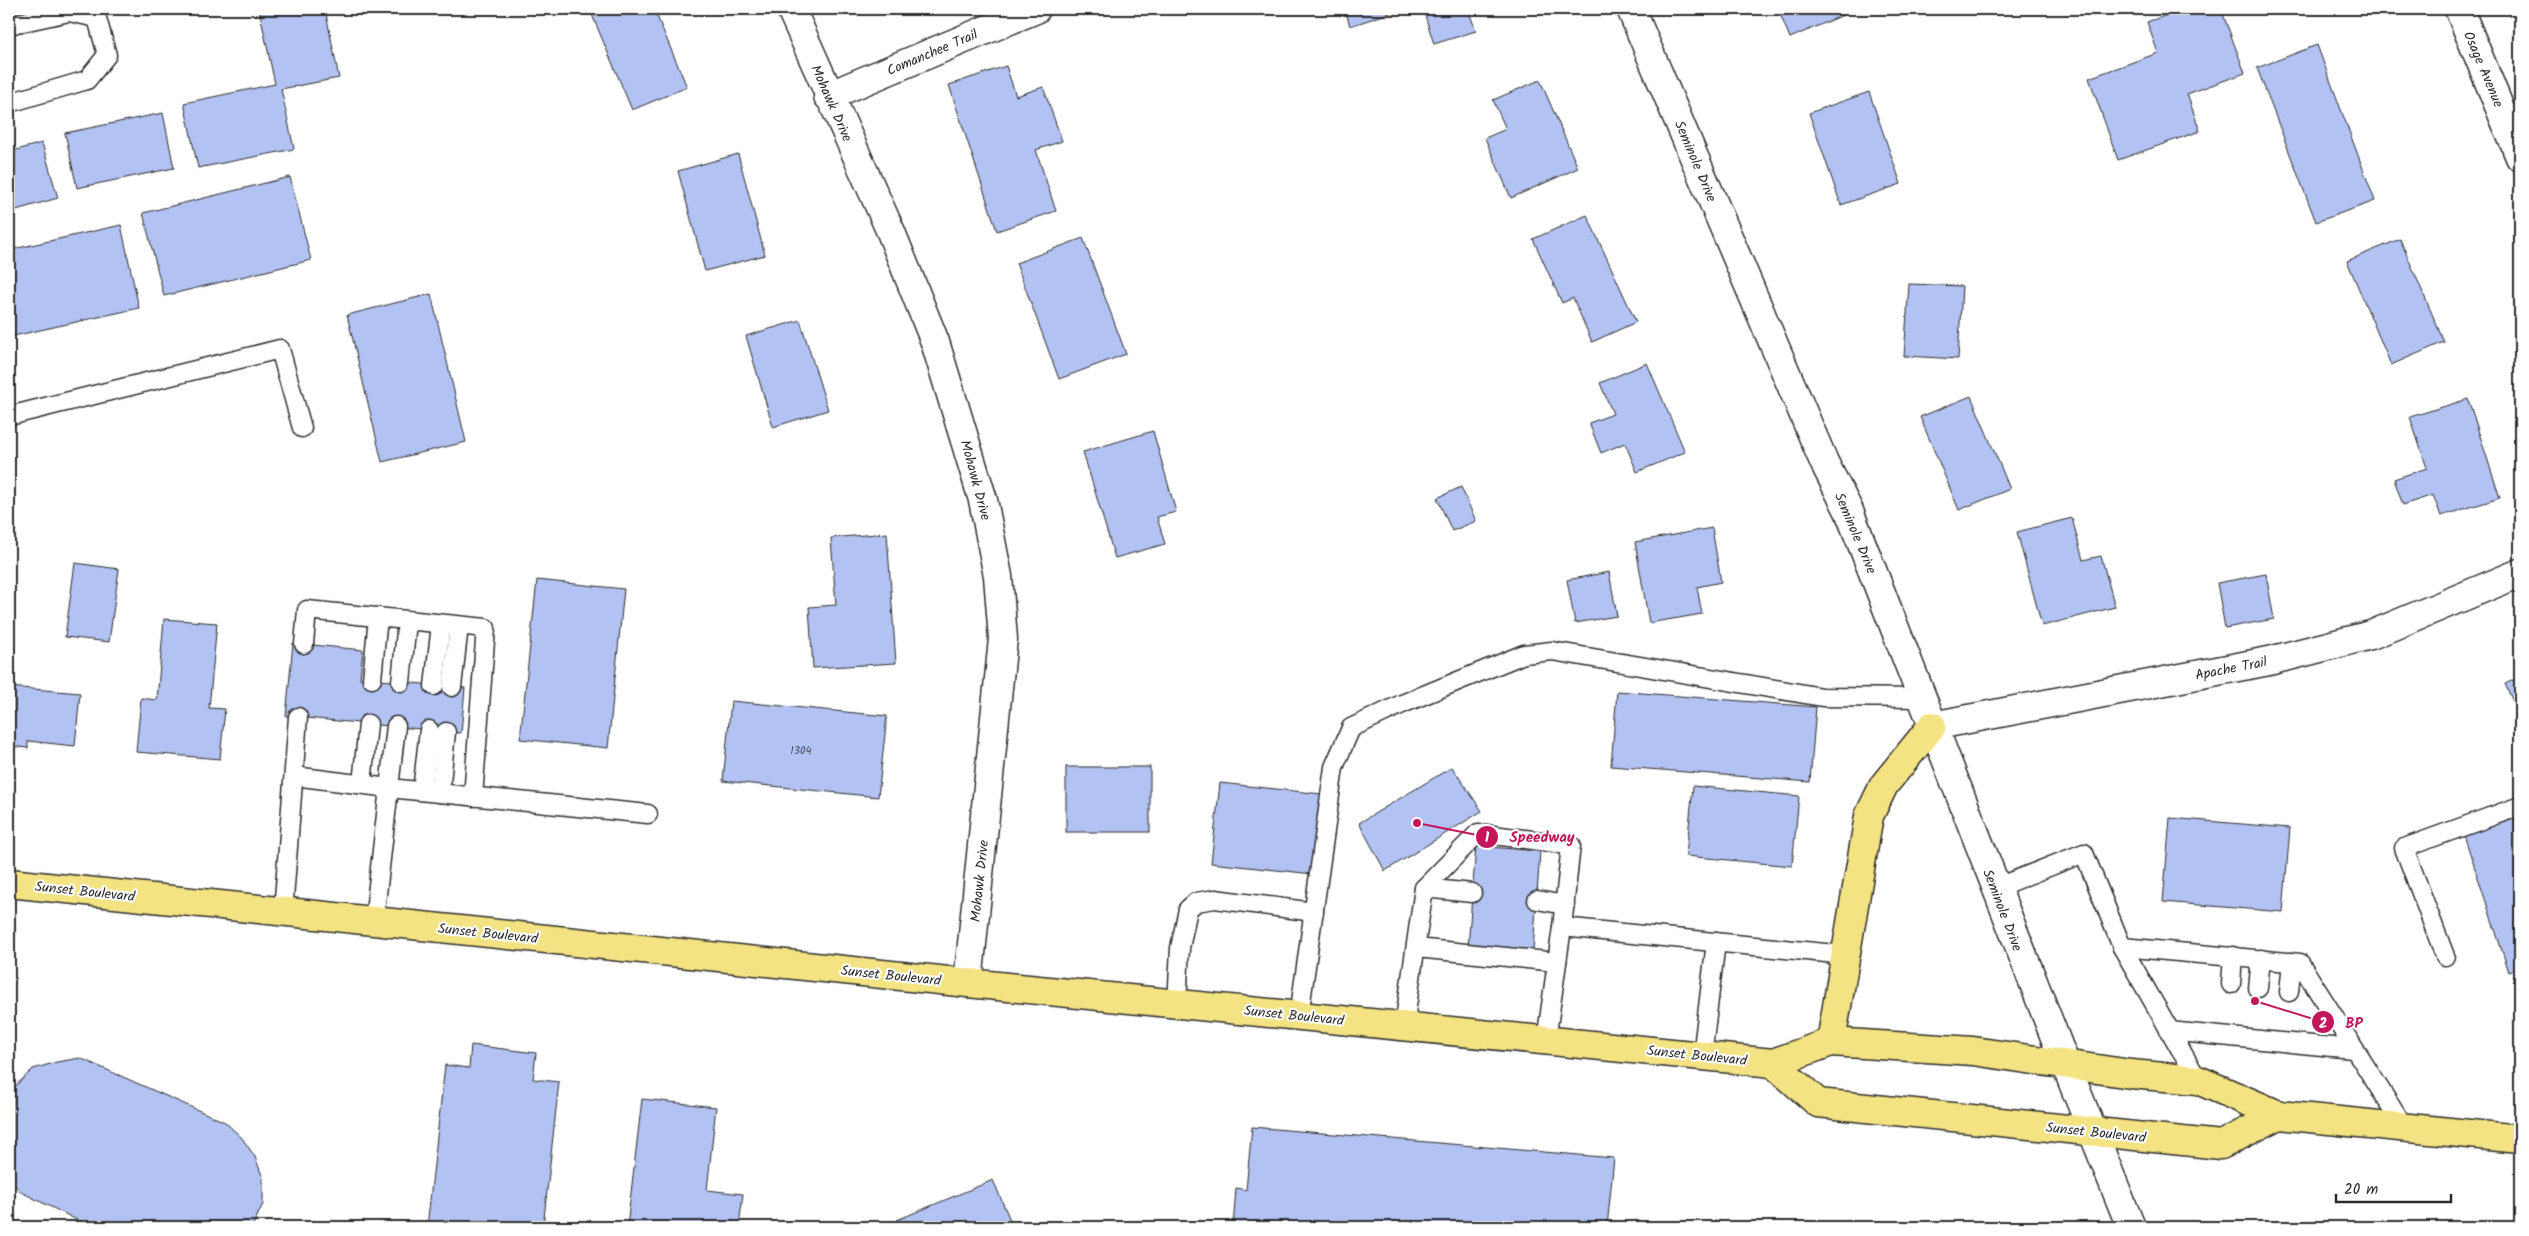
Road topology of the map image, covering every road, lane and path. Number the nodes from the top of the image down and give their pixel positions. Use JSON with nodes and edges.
{"nodes":[{"id":1,"x":790,"y":9,"type":"edge"},
{"id":2,"x":1036,"y":9,"type":"edge"},
{"id":3,"x":1631,"y":9,"type":"edge"},
{"id":4,"x":2458,"y":9,"type":"edge"},
{"id":5,"x":9,"y":25,"type":"edge"},
{"id":6,"x":828,"y":96,"type":"junction"},
{"id":7,"x":9,"y":103,"type":"edge"},
{"id":8,"x":2520,"y":157,"type":"edge"},
{"id":9,"x":9,"y":416,"type":"edge"},
{"id":10,"x":302,"y":428,"type":"dead end"},
{"id":11,"x":2520,"y":572,"type":"edge"},
{"id":12,"x":378,"y":618,"type":"junction"},
{"id":13,"x":407,"y":621,"type":"junction"},
{"id":14,"x":441,"y":624,"type":"junction"},
{"id":15,"x":459,"y":626,"type":"junction"},
{"id":16,"x":304,"y":644,"type":"dead end"},
{"id":17,"x":372,"y":679,"type":"dead end"},
{"id":18,"x":401,"y":682,"type":"dead end"},
{"id":19,"x":1921,"y":698,"type":"junction"},
{"id":20,"x":298,"y":717,"type":"dead end"},
{"id":21,"x":368,"y":724,"type":"dead end"},
{"id":22,"x":396,"y":726,"type":"dead end"},
{"id":23,"x":1932,"y":726,"type":"junction"},
{"id":24,"x":438,"y":731,"type":"dead end"},
{"id":25,"x":294,"y":776,"type":"junction"},
{"id":26,"x":362,"y":784,"type":"junction"},
{"id":27,"x":389,"y":788,"type":"junction"},
{"id":28,"x":431,"y":792,"type":"junction"},
{"id":29,"x":473,"y":796,"type":"junction"},
{"id":30,"x":2520,"y":806,"type":"edge"},
{"id":31,"x":648,"y":814,"type":"dead end"},
{"id":32,"x":9,"y":883,"type":"edge"},
{"id":33,"x":1424,"y":888,"type":"junction"},
{"id":34,"x":1995,"y":888,"type":"junction"},
{"id":35,"x":1472,"y":893,"type":"dead end"},
{"id":36,"x":1536,"y":900,"type":"dead end"},
{"id":37,"x":1565,"y":905,"type":"junction"},
{"id":38,"x":283,"y":912,"type":"junction"},
{"id":39,"x":1314,"y":912,"type":"junction"},
{"id":40,"x":374,"y":921,"type":"junction"},
{"id":41,"x":1562,"y":927,"type":"junction"},
{"id":42,"x":1716,"y":942,"type":"junction"},
{"id":43,"x":2122,"y":947,"type":"junction"},
{"id":44,"x":1416,"y":948,"type":"junction"},
{"id":45,"x":1846,"y":955,"type":"junction"},
{"id":46,"x":2233,"y":956,"type":"junction"},
{"id":47,"x":2445,"y":956,"type":"dead end"},
{"id":48,"x":2261,"y":959,"type":"junction"},
{"id":49,"x":1557,"y":962,"type":"junction"},
{"id":50,"x":2292,"y":962,"type":"junction"},
{"id":51,"x":968,"y":983,"type":"junction"},
{"id":52,"x":2231,"y":984,"type":"dead end"},
{"id":53,"x":2258,"y":988,"type":"dead end"},
{"id":54,"x":2289,"y":992,"type":"dead end"},
{"id":55,"x":1177,"y":1004,"type":"junction"},
{"id":56,"x":1299,"y":1016,"type":"junction"},
{"id":57,"x":1404,"y":1027,"type":"junction"},
{"id":58,"x":2169,"y":1031,"type":"junction"},
{"id":59,"x":1546,"y":1041,"type":"junction"},
{"id":60,"x":1831,"y":1042,"type":"junction"},
{"id":61,"x":2353,"y":1049,"type":"junction"},
{"id":62,"x":1702,"y":1056,"type":"junction"},
{"id":63,"x":1773,"y":1063,"type":"junction"},
{"id":64,"x":2065,"y":1063,"type":"junction"},
{"id":65,"x":2198,"y":1080,"type":"junction"},
{"id":66,"x":2278,"y":1115,"type":"junction"},
{"id":67,"x":2404,"y":1127,"type":"junction"},
{"id":68,"x":2092,"y":1132,"type":"junction"},
{"id":69,"x":2520,"y":1139,"type":"edge"},
{"id":70,"x":2131,"y":1227,"type":"edge"}],
"edges":[{"from":1,"to":6,"type":"street","name":"Mohawk Drive"},
{"from":2,"to":6,"type":"street","name":"Comanchee Trail"},
{"from":3,"to":19,"type":"street","name":"Seminole Drive"},
{"from":4,"to":8,"type":"street","name":"Osage Avenue"},
{"from":5,"to":7,"type":"lane"},
{"from":6,"to":51,"type":"street","name":"Mohawk Drive"},
{"from":9,"to":10,"type":"lane"},
{"from":11,"to":23,"type":"street","name":"Apache Trail"},
{"from":12,"to":13,"type":"lane"},
{"from":12,"to":16,"type":"lane"},
{"from":12,"to":17,"type":"lane"},
{"from":13,"to":14,"type":"lane"},
{"from":13,"to":18,"type":"lane"},
{"from":14,"to":15,"type":"lane"},
{"from":14,"to":15,"type":"lane"},
{"from":15,"to":29,"type":"lane"},
{"from":19,"to":23,"type":"street","name":"Seminole Drive"},
{"from":19,"to":39,"type":"lane"},
{"from":20,"to":25,"type":"lane"},
{"from":21,"to":26,"type":"lane"},
{"from":22,"to":27,"type":"lane"},
{"from":23,"to":34,"type":"street","name":"Seminole Drive"},
{"from":23,"to":45,"type":"main road"},
{"from":24,"to":28,"type":"lane"},
{"from":25,"to":26,"type":"lane"},
{"from":25,"to":38,"type":"lane"},
{"from":26,"to":27,"type":"lane"},
{"from":27,"to":28,"type":"lane"},
{"from":27,"to":40,"type":"lane"},
{"from":28,"to":29,"type":"lane"},
{"from":29,"to":31,"type":"lane"},
{"from":30,"to":47,"type":"lane"},
{"from":32,"to":38,"type":"main road","name":"Sunset Boulevard"},
{"from":33,"to":35,"type":"lane"},
{"from":33,"to":37,"type":"lane"},
{"from":33,"to":44,"type":"lane"},
{"from":34,"to":43,"type":"lane"},
{"from":34,"to":64,"type":"street","name":"Seminole Drive"},
{"from":36,"to":37,"type":"lane"},
{"from":37,"to":41,"type":"lane"},
{"from":38,"to":40,"type":"main road","name":"Sunset Boulevard"},
{"from":39,"to":55,"type":"lane"},
{"from":39,"to":56,"type":"lane"},
{"from":40,"to":51,"type":"main road","name":"Sunset Boulevard"},
{"from":41,"to":42,"type":"lane"},
{"from":41,"to":49,"type":"lane"},
{"from":42,"to":45,"type":"lane"},
{"from":42,"to":62,"type":"lane"},
{"from":43,"to":46,"type":"lane"},
{"from":43,"to":58,"type":"lane"},
{"from":44,"to":49,"type":"lane"},
{"from":44,"to":57,"type":"lane"},
{"from":45,"to":60,"type":"main road"},
{"from":46,"to":48,"type":"lane"},
{"from":46,"to":52,"type":"lane"},
{"from":48,"to":50,"type":"lane"},
{"from":48,"to":53,"type":"lane"},
{"from":49,"to":59,"type":"lane"},
{"from":50,"to":54,"type":"lane"},
{"from":50,"to":61,"type":"lane"},
{"from":51,"to":55,"type":"main road","name":"Sunset Boulevard"},
{"from":55,"to":56,"type":"main road","name":"Sunset Boulevard"},
{"from":56,"to":57,"type":"main road","name":"Sunset Boulevard"},
{"from":57,"to":59,"type":"main road","name":"Sunset Boulevard"},
{"from":58,"to":61,"type":"lane"},
{"from":58,"to":65,"type":"lane"},
{"from":59,"to":62,"type":"main road","name":"Sunset Boulevard"},
{"from":60,"to":63,"type":"main road","name":"Sunset Boulevard"},
{"from":60,"to":64,"type":"main road","name":"Sunset Boulevard"},
{"from":61,"to":67,"type":"lane"},
{"from":62,"to":63,"type":"main road","name":"Sunset Boulevard"},
{"from":63,"to":68,"type":"main road","name":"Sunset Boulevard"},
{"from":64,"to":65,"type":"main road","name":"Sunset Boulevard"},
{"from":64,"to":68,"type":"street","name":"Seminole Drive"},
{"from":65,"to":66,"type":"main road","name":"Sunset Boulevard"},
{"from":66,"to":67,"type":"main road","name":"Sunset Boulevard"},
{"from":66,"to":68,"type":"main road","name":"Sunset Boulevard"},
{"from":67,"to":69,"type":"main road","name":"Sunset Boulevard"},
{"from":68,"to":70,"type":"street","name":"Seminole Drive"}]}
